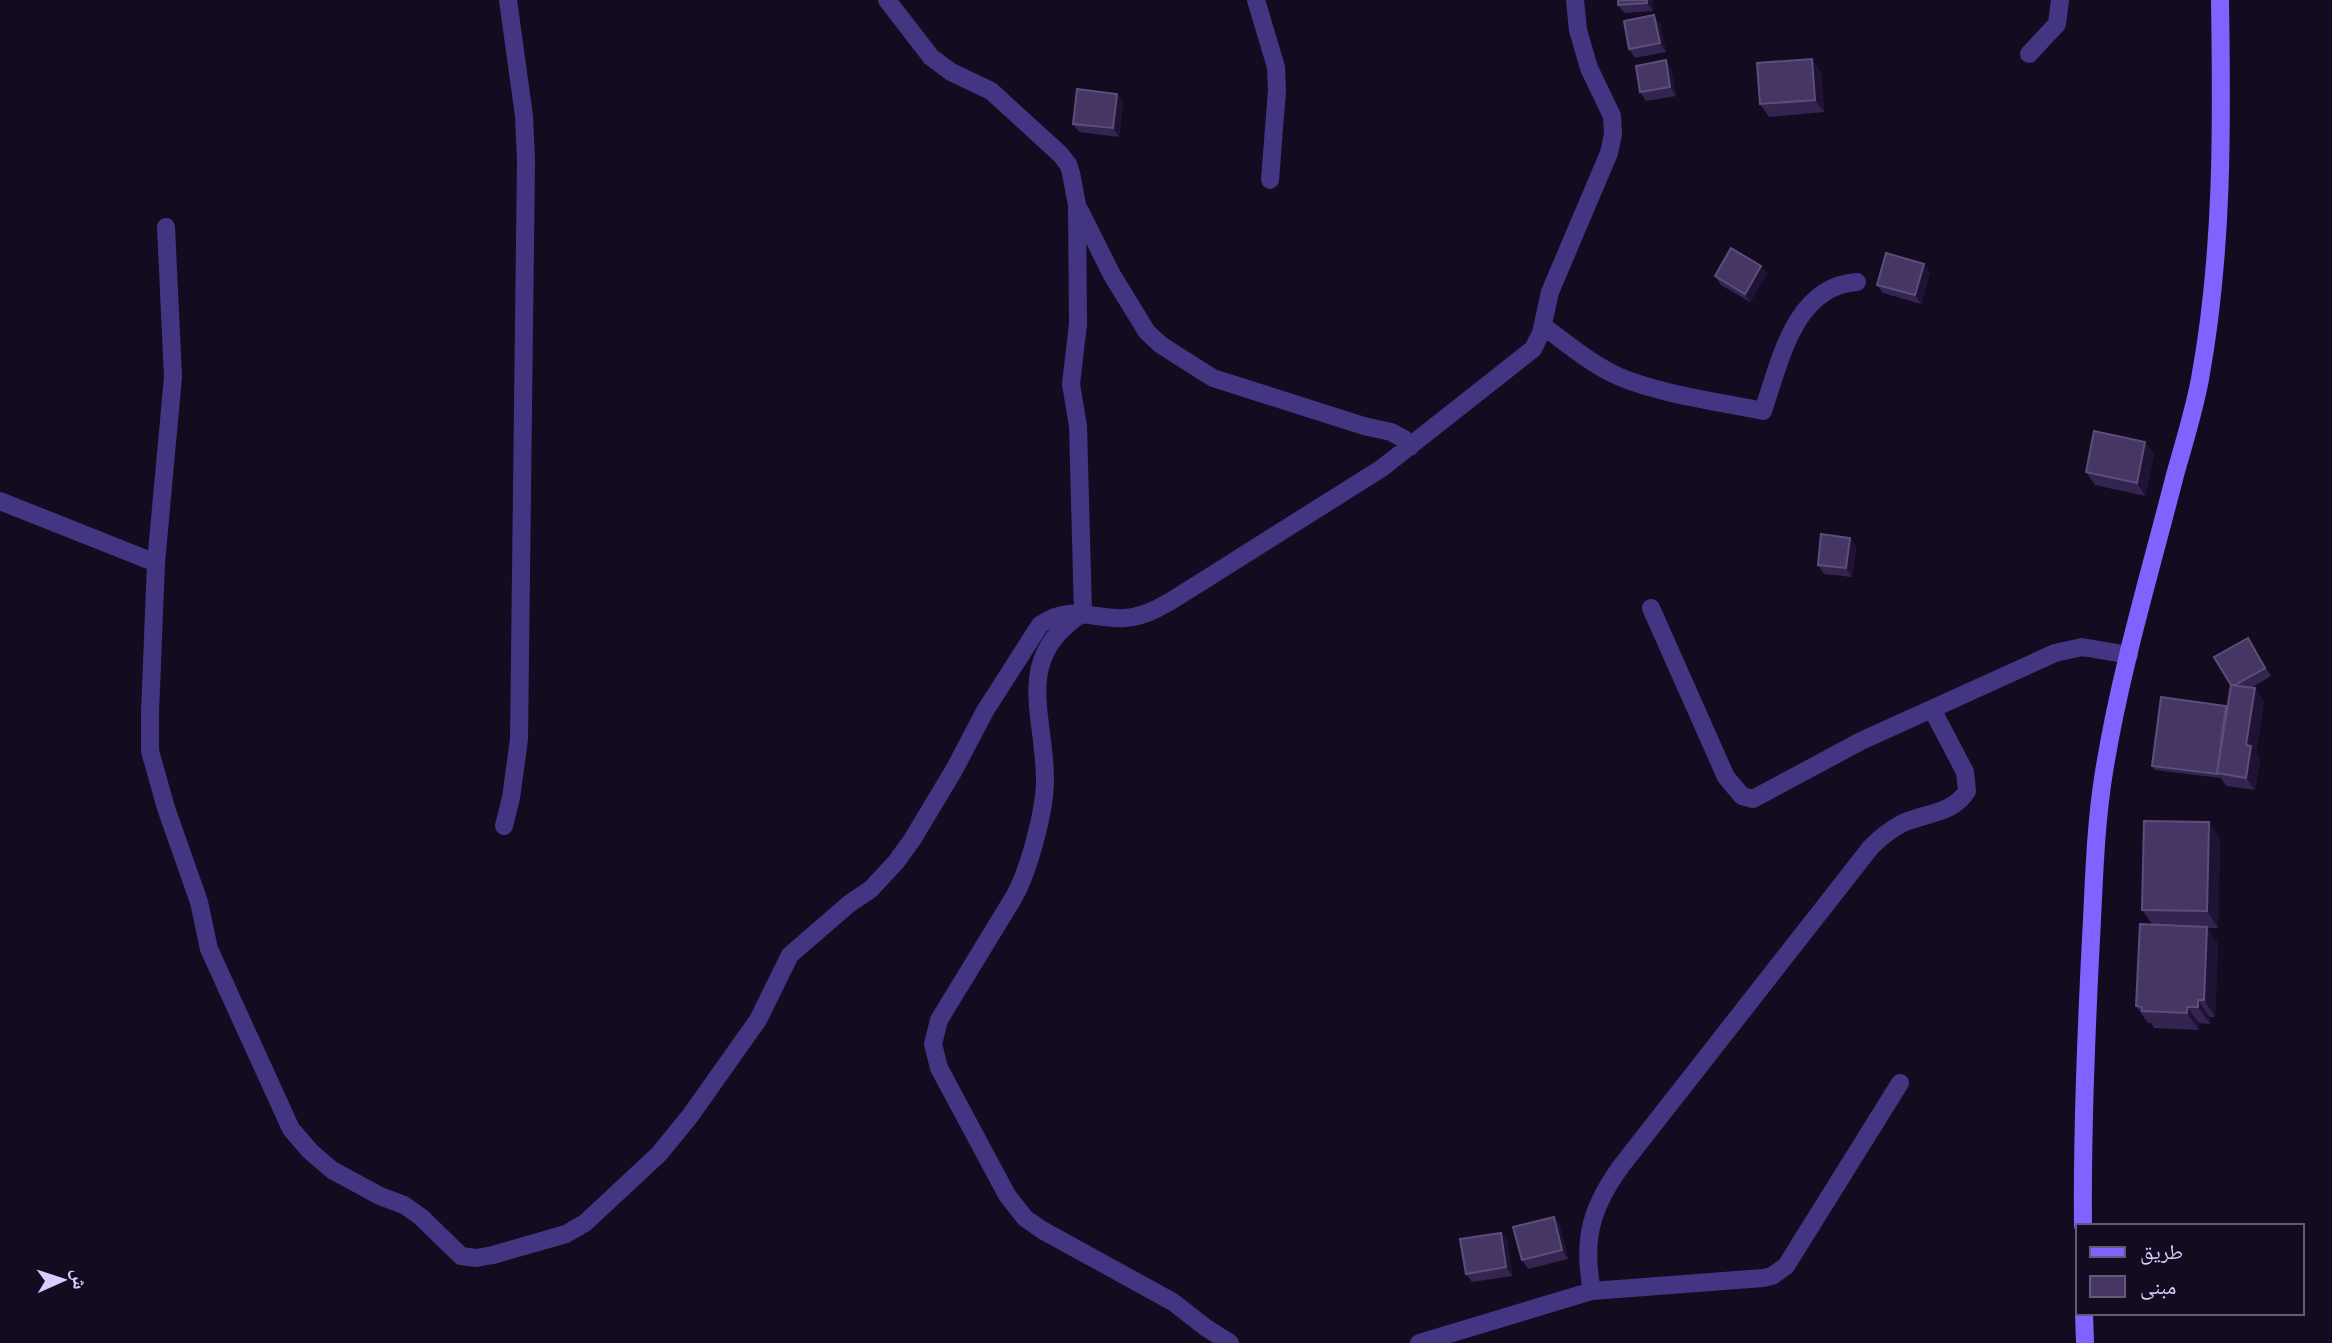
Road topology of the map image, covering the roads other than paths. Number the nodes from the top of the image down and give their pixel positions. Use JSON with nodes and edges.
{"nodes":[{"id":1,"x":508,"y":0,"type":"edge"},
{"id":2,"x":887,"y":0,"type":"edge"},
{"id":3,"x":1256,"y":0,"type":"edge"},
{"id":4,"x":1575,"y":0,"type":"edge"},
{"id":5,"x":2060,"y":0,"type":"edge"},
{"id":6,"x":2220,"y":0,"type":"edge"},
{"id":7,"x":2029,"y":54,"type":"dead end"},
{"id":8,"x":1270,"y":180,"type":"dead end"},
{"id":9,"x":1077,"y":205,"type":"junction"},
{"id":10,"x":166,"y":227,"type":"dead end"},
{"id":11,"x":1857,"y":282,"type":"dead end"},
{"id":12,"x":1543,"y":326,"type":"junction"},
{"id":13,"x":1410,"y":447,"type":"junction"},
{"id":14,"x":0,"y":501,"type":"edge"},
{"id":15,"x":156,"y":563,"type":"junction"},
{"id":16,"x":1651,"y":608,"type":"dead end"},
{"id":17,"x":1083,"y":613,"type":"junction"},
{"id":18,"x":2129,"y":655,"type":"junction"},
{"id":19,"x":1932,"y":709,"type":"junction"},
{"id":20,"x":504,"y":826,"type":"dead end"},
{"id":21,"x":1900,"y":1083,"type":"dead end"},
{"id":22,"x":2083,"y":1224,"type":"edge"},
{"id":23,"x":1592,"y":1291,"type":"junction"},
{"id":24,"x":2084,"y":1315,"type":"edge"},
{"id":25,"x":1230,"y":1343,"type":"edge"},
{"id":26,"x":1419,"y":1343,"type":"edge"},
{"id":27,"x":2085,"y":1343,"type":"edge"}],
"edges":[{"from":1,"to":20,"type":"street"},
{"from":2,"to":9,"type":"street"},
{"from":3,"to":8,"type":"street"},
{"from":4,"to":12,"type":"street"},
{"from":5,"to":7,"type":"street"},
{"from":6,"to":18,"type":"main road"},
{"from":9,"to":13,"type":"street"},
{"from":9,"to":17,"type":"street"},
{"from":10,"to":15,"type":"street"},
{"from":11,"to":12,"type":"street"},
{"from":12,"to":13,"type":"street"},
{"from":13,"to":17,"type":"street"},
{"from":14,"to":15,"type":"street"},
{"from":15,"to":17,"type":"street"},
{"from":16,"to":19,"type":"street"},
{"from":17,"to":25,"type":"street"},
{"from":18,"to":19,"type":"street"},
{"from":18,"to":22,"type":"main road"},
{"from":19,"to":23,"type":"street"},
{"from":21,"to":23,"type":"street"},
{"from":23,"to":26,"type":"street"},
{"from":24,"to":27,"type":"main road"}]}
